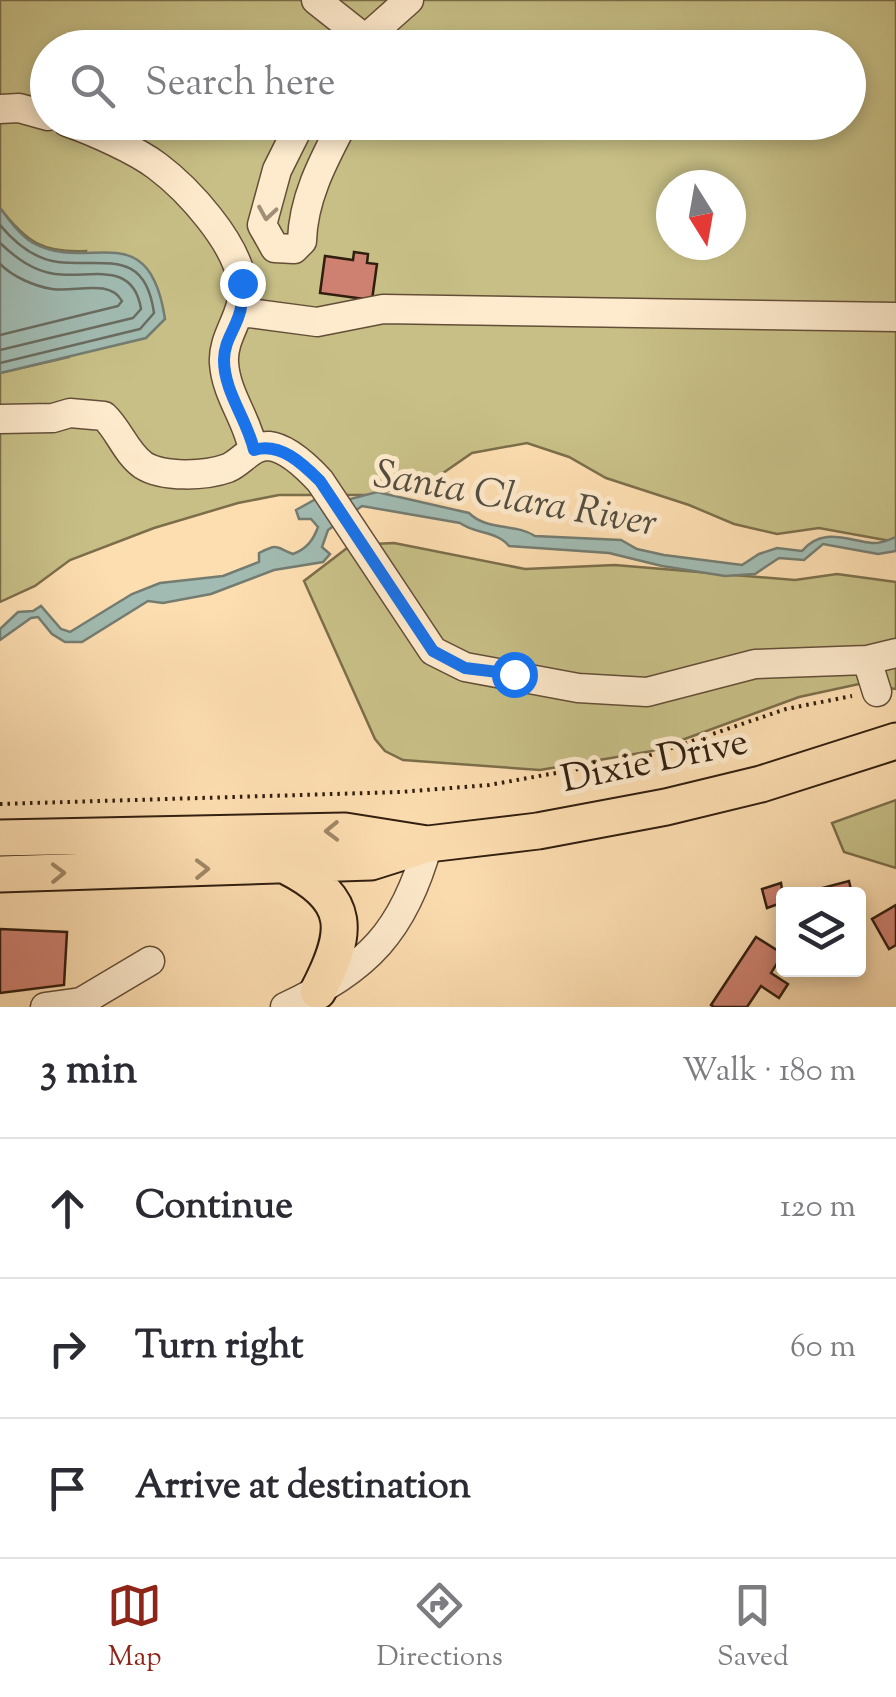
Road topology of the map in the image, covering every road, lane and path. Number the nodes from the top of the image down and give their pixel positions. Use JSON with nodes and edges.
{"nodes":[{"id":1,"x":316,"y":0,"type":"edge"},
{"id":2,"x":409,"y":0,"type":"edge"},
{"id":3,"x":347,"y":30,"type":"edge"},
{"id":4,"x":374,"y":30,"type":"edge"},
{"id":5,"x":104,"y":140,"type":"edge"},
{"id":6,"x":291,"y":140,"type":"edge"},
{"id":7,"x":335,"y":140,"type":"edge"},
{"id":8,"x":241,"y":312,"type":"junction"},
{"id":9,"x":896,"y":317,"type":"edge"},
{"id":10,"x":0,"y":419,"type":"edge"},
{"id":11,"x":254,"y":450,"type":"junction"},
{"id":12,"x":896,"y":653,"type":"edge"},
{"id":13,"x":866,"y":660,"type":"junction"},
{"id":14,"x":866,"y":694,"type":"joint"},
{"id":15,"x":896,"y":741,"type":"edge"},
{"id":16,"x":0,"y":804,"type":"edge"},
{"id":17,"x":0,"y":838,"type":"edge"},
{"id":18,"x":428,"y":844,"type":"junction"},
{"id":19,"x":288,"y":867,"type":"junction"},
{"id":20,"x":0,"y":874,"type":"edge"},
{"id":21,"x":150,"y":961,"type":"dead end"},
{"id":22,"x":318,"y":991,"type":"junction"},
{"id":23,"x":82,"y":1004,"type":"edge"},
{"id":24,"x":45,"y":1007,"type":"edge"},
{"id":25,"x":286,"y":1007,"type":"edge"}],
"edges":[{"from":1,"to":3,"type":"street"},
{"from":2,"to":4,"type":"street"},
{"from":5,"to":8,"type":"street"},
{"from":6,"to":7,"type":"street","one_way":true},
{"from":8,"to":9,"type":"street"},
{"from":8,"to":11,"type":"street"},
{"from":10,"to":11,"type":"street"},
{"from":11,"to":13,"type":"street"},
{"from":12,"to":13,"type":"street"},
{"from":13,"to":14,"type":"street"},
{"from":14,"to":16,"type":"path"},
{"from":15,"to":18,"type":"main road","name":"Dixie Drive"},
{"from":18,"to":17,"type":"main road","name":"Dixie Drive","one_way":true},
{"from":18,"to":19,"type":"main road","name":"Dixie Drive"},
{"from":18,"to":22,"type":"street"},
{"from":20,"to":19,"type":"main road","name":"Dixie Drive","one_way":true},
{"from":19,"to":22,"type":"main road"},
{"from":21,"to":23,"type":"street"},
{"from":22,"to":25,"type":"street"},
{"from":23,"to":24,"type":"street"}]}
